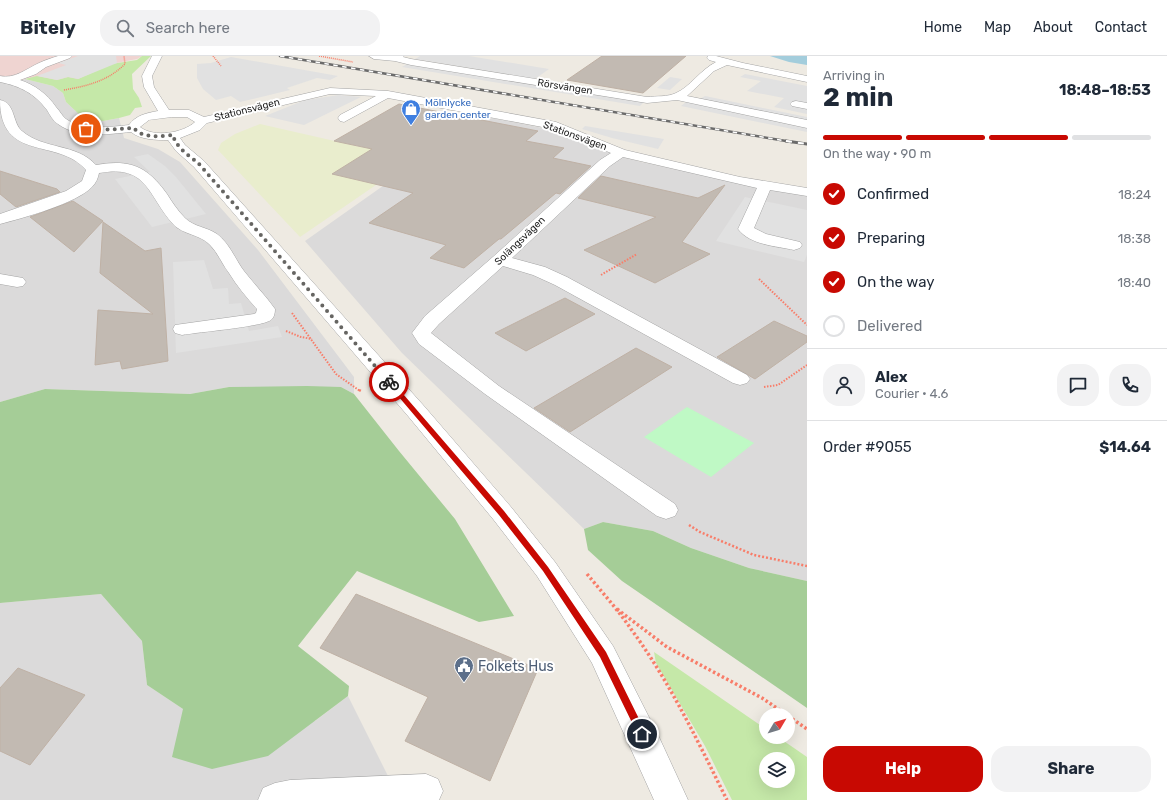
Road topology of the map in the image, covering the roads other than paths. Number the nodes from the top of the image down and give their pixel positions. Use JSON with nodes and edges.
{"nodes":[{"id":1,"x":67,"y":56,"type":"edge"},
{"id":2,"x":157,"y":56,"type":"edge"},
{"id":3,"x":374,"y":56,"type":"edge"},
{"id":4,"x":438,"y":56,"type":"edge"},
{"id":5,"x":705,"y":56,"type":"edge"},
{"id":6,"x":398,"y":57,"type":"edge"},
{"id":7,"x":725,"y":62,"type":"junction"},
{"id":8,"x":706,"y":72,"type":"junction"},
{"id":9,"x":724,"y":76,"type":"dead end"},
{"id":10,"x":807,"y":79,"type":"edge"},
{"id":11,"x":4,"y":80,"type":"edge"},
{"id":12,"x":536,"y":82,"type":"junction"},
{"id":13,"x":388,"y":94,"type":"junction"},
{"id":14,"x":677,"y":97,"type":"junction"},
{"id":15,"x":0,"y":103,"type":"edge"},
{"id":16,"x":165,"y":114,"type":"junction"},
{"id":17,"x":344,"y":118,"type":"dead end"},
{"id":18,"x":201,"y":121,"type":"junction"},
{"id":19,"x":807,"y":124,"type":"edge"},
{"id":20,"x":134,"y":128,"type":"junction"},
{"id":21,"x":173,"y":135,"type":"junction"},
{"id":22,"x":621,"y":153,"type":"junction"},
{"id":23,"x":93,"y":170,"type":"junction"},
{"id":24,"x":765,"y":185,"type":"junction"},
{"id":25,"x":807,"y":192,"type":"edge"},
{"id":26,"x":2,"y":217,"type":"edge"},
{"id":27,"x":794,"y":245,"type":"dead end"},
{"id":28,"x":500,"y":260,"type":"junction"},
{"id":29,"x":182,"y":329,"type":"dead end"},
{"id":30,"x":740,"y":379,"type":"road end"},
{"id":31,"x":666,"y":510,"type":"road end"},
{"id":32,"x":426,"y":791,"type":"dead end"},
{"id":33,"x":275,"y":800,"type":"edge"},
{"id":34,"x":671,"y":800,"type":"edge"}],
"edges":[{"from":1,"to":11,"type":"street"},
{"from":2,"to":16,"type":"street"},
{"from":3,"to":6,"type":"street","name":"Rörsvängen"},
{"from":4,"to":12,"type":"street"},
{"from":5,"to":7,"type":"street"},
{"from":6,"to":12,"type":"street","name":"Rörsvängen"},
{"from":7,"to":8,"type":"street","name":"Rörsvängen"},
{"from":7,"to":10,"type":"street"},
{"from":8,"to":9,"type":"street"},
{"from":8,"to":14,"type":"street","name":"Rörsvängen"},
{"from":11,"to":20,"type":"street"},
{"from":12,"to":14,"type":"street","name":"Rörsvängen"},
{"from":13,"to":17,"type":"street"},
{"from":13,"to":18,"type":"street","name":"Stationsvägen"},
{"from":13,"to":22,"type":"street","name":"Stationsvägen"},
{"from":14,"to":19,"type":"street"},
{"from":15,"to":23,"type":"street"},
{"from":16,"to":18,"type":"street"},
{"from":16,"to":20,"type":"street"},
{"from":18,"to":21,"type":"street"},
{"from":20,"to":21,"type":"street"},
{"from":21,"to":34,"type":"street"},
{"from":22,"to":24,"type":"street","name":"Stationsvägen"},
{"from":22,"to":28,"type":"street","name":"Solängsvägen"},
{"from":23,"to":26,"type":"street"},
{"from":23,"to":29,"type":"street"},
{"from":24,"to":25,"type":"street","name":"Stationsvägen"},
{"from":24,"to":27,"type":"street"},
{"from":28,"to":30,"type":"street"},
{"from":28,"to":31,"type":"street","name":"Solängsvägen"},
{"from":32,"to":33,"type":"street"}]}
